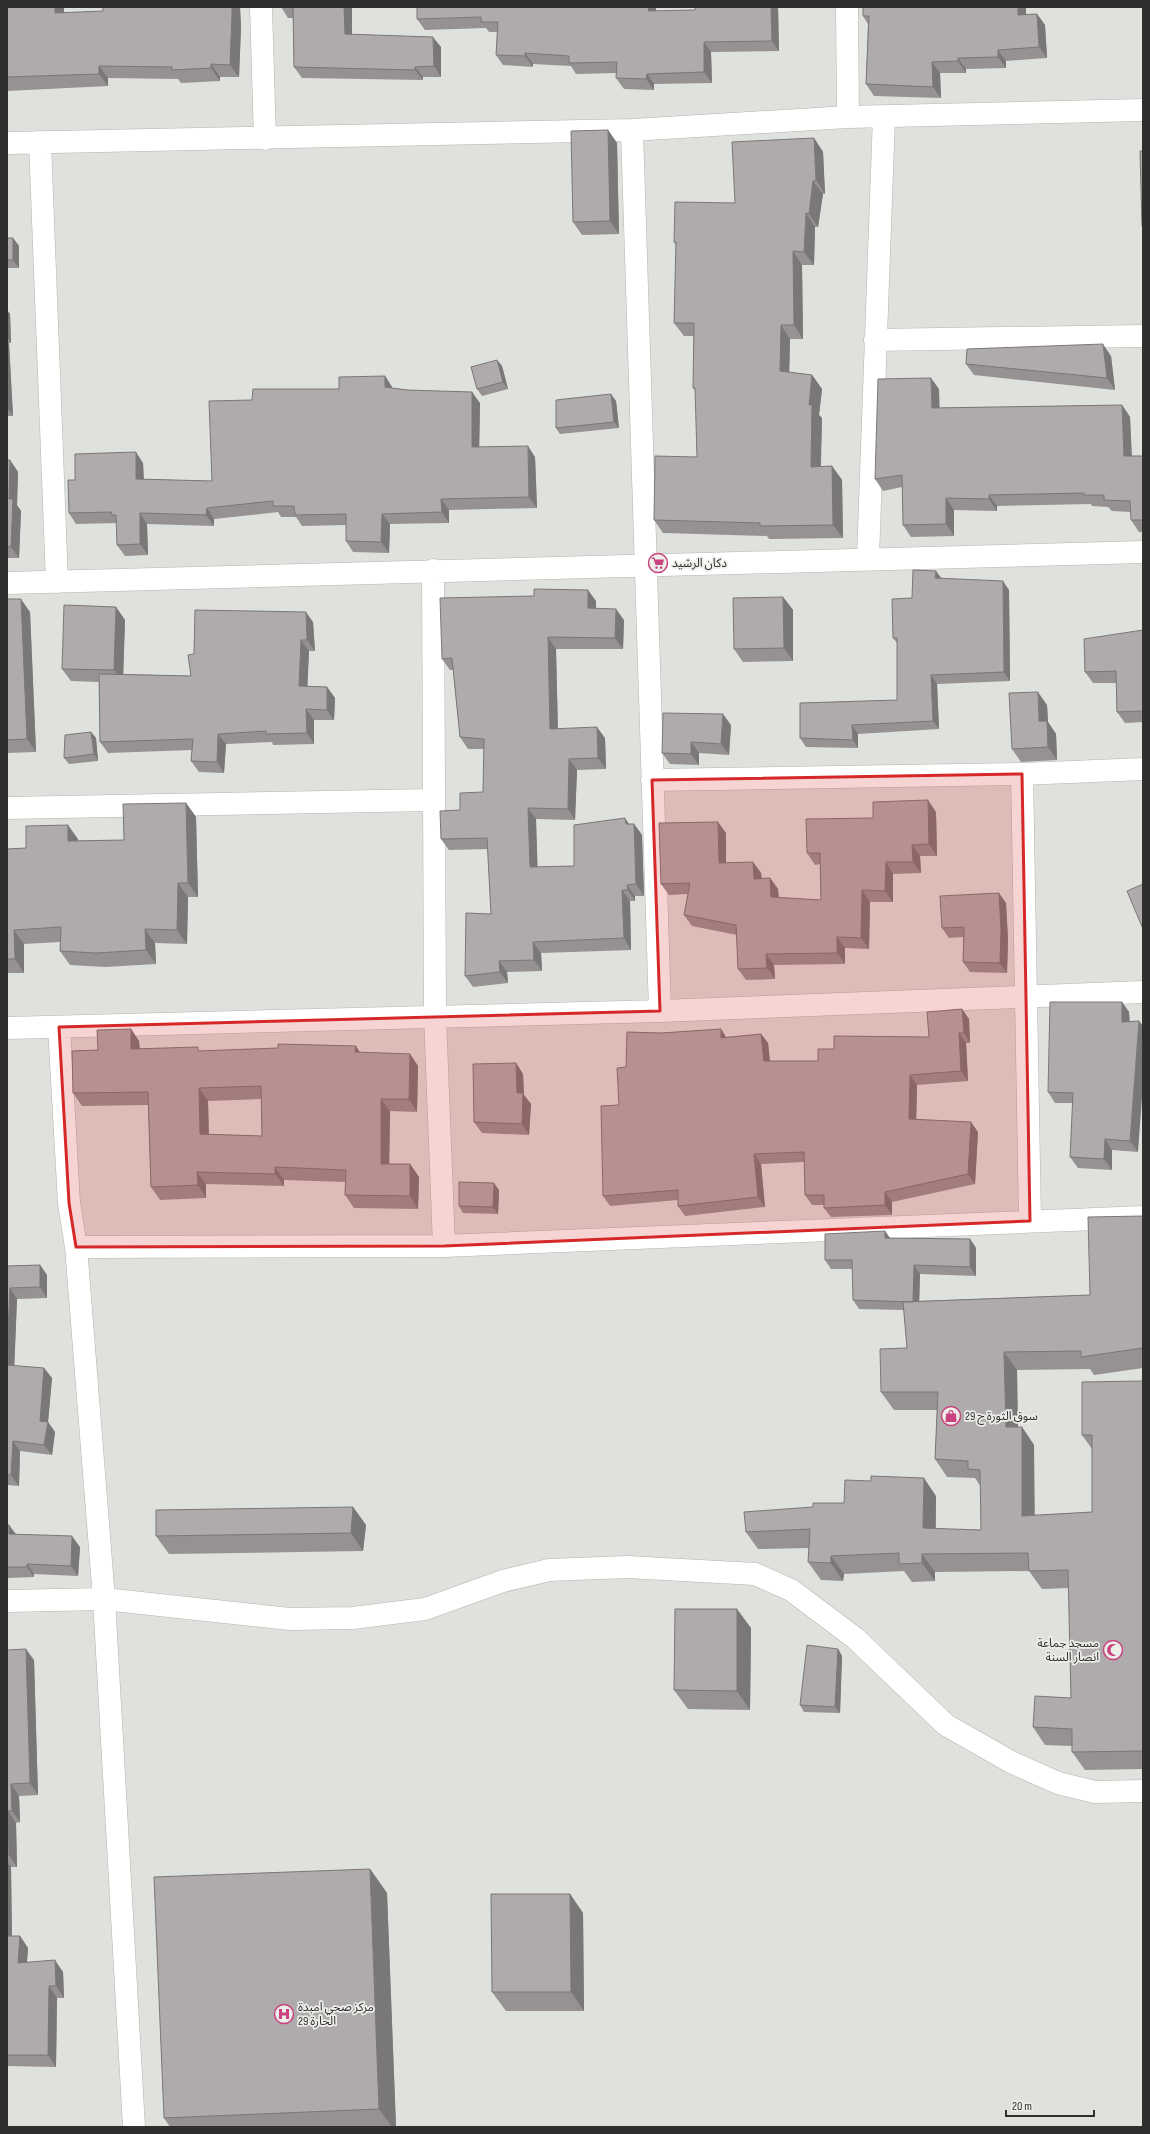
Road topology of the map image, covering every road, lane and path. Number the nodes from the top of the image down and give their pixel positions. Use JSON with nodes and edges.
{"nodes":[{"id":1,"x":261,"y":7,"type":"edge"},
{"id":2,"x":847,"y":7,"type":"edge"},
{"id":3,"x":1143,"y":110,"type":"edge"},
{"id":4,"x":884,"y":116,"type":"junction"},
{"id":5,"x":848,"y":117,"type":"junction"},
{"id":6,"x":632,"y":130,"type":"junction"},
{"id":7,"x":266,"y":139,"type":"junction"},
{"id":8,"x":40,"y":142,"type":"junction"},
{"id":9,"x":7,"y":143,"type":"edge"},
{"id":10,"x":1143,"y":336,"type":"edge"},
{"id":11,"x":875,"y":340,"type":"junction"},
{"id":12,"x":1143,"y":552,"type":"edge"},
{"id":13,"x":868,"y":558,"type":"junction"},
{"id":14,"x":646,"y":566,"type":"junction"},
{"id":15,"x":432,"y":570,"type":"junction"},
{"id":16,"x":57,"y":582,"type":"junction"},
{"id":17,"x":7,"y":583,"type":"edge"},
{"id":18,"x":1143,"y":770,"type":"edge"},
{"id":19,"x":1022,"y":774,"type":"junction"},
{"id":20,"x":652,"y":780,"type":"junction"},
{"id":21,"x":432,"y":800,"type":"junction"},
{"id":22,"x":7,"y":808,"type":"edge"},
{"id":23,"x":1143,"y":992,"type":"edge"},
{"id":24,"x":1026,"y":995,"type":"junction"},
{"id":25,"x":660,"y":1011,"type":"junction"},
{"id":26,"x":435,"y":1016,"type":"junction"},
{"id":27,"x":59,"y":1027,"type":"junction"},
{"id":28,"x":7,"y":1028,"type":"edge"},
{"id":29,"x":1143,"y":1217,"type":"edge"},
{"id":30,"x":1030,"y":1221,"type":"junction"},
{"id":31,"x":444,"y":1246,"type":"junction"},
{"id":32,"x":76,"y":1248,"type":"junction"},
{"id":33,"x":104,"y":1599,"type":"junction"},
{"id":34,"x":7,"y":1601,"type":"edge"},
{"id":35,"x":1143,"y":1791,"type":"edge"},
{"id":36,"x":134,"y":2127,"type":"edge"}],
"edges":[{"from":1,"to":7,"type":"street"},
{"from":2,"to":5,"type":"street"},
{"from":3,"to":4,"type":"street"},
{"from":4,"to":5,"type":"street"},
{"from":4,"to":11,"type":"street"},
{"from":5,"to":6,"type":"street"},
{"from":6,"to":7,"type":"street"},
{"from":6,"to":14,"type":"street"},
{"from":7,"to":8,"type":"street"},
{"from":8,"to":9,"type":"street"},
{"from":8,"to":16,"type":"street"},
{"from":10,"to":11,"type":"street"},
{"from":11,"to":13,"type":"street"},
{"from":12,"to":13,"type":"street"},
{"from":13,"to":14,"type":"street"},
{"from":14,"to":15,"type":"street"},
{"from":14,"to":20,"type":"street"},
{"from":15,"to":16,"type":"street"},
{"from":15,"to":21,"type":"street"},
{"from":16,"to":17,"type":"street"},
{"from":18,"to":19,"type":"street"},
{"from":19,"to":20,"type":"street"},
{"from":19,"to":24,"type":"street"},
{"from":20,"to":25,"type":"street"},
{"from":21,"to":22,"type":"street"},
{"from":21,"to":26,"type":"street"},
{"from":23,"to":24,"type":"street"},
{"from":24,"to":25,"type":"street"},
{"from":24,"to":30,"type":"street"},
{"from":25,"to":26,"type":"street"},
{"from":26,"to":27,"type":"street"},
{"from":26,"to":31,"type":"street"},
{"from":27,"to":28,"type":"street"},
{"from":27,"to":32,"type":"street"},
{"from":29,"to":30,"type":"street"},
{"from":30,"to":31,"type":"street"},
{"from":31,"to":32,"type":"street"},
{"from":32,"to":33,"type":"street"},
{"from":33,"to":34,"type":"street"},
{"from":33,"to":35,"type":"street"},
{"from":33,"to":36,"type":"street"}]}
